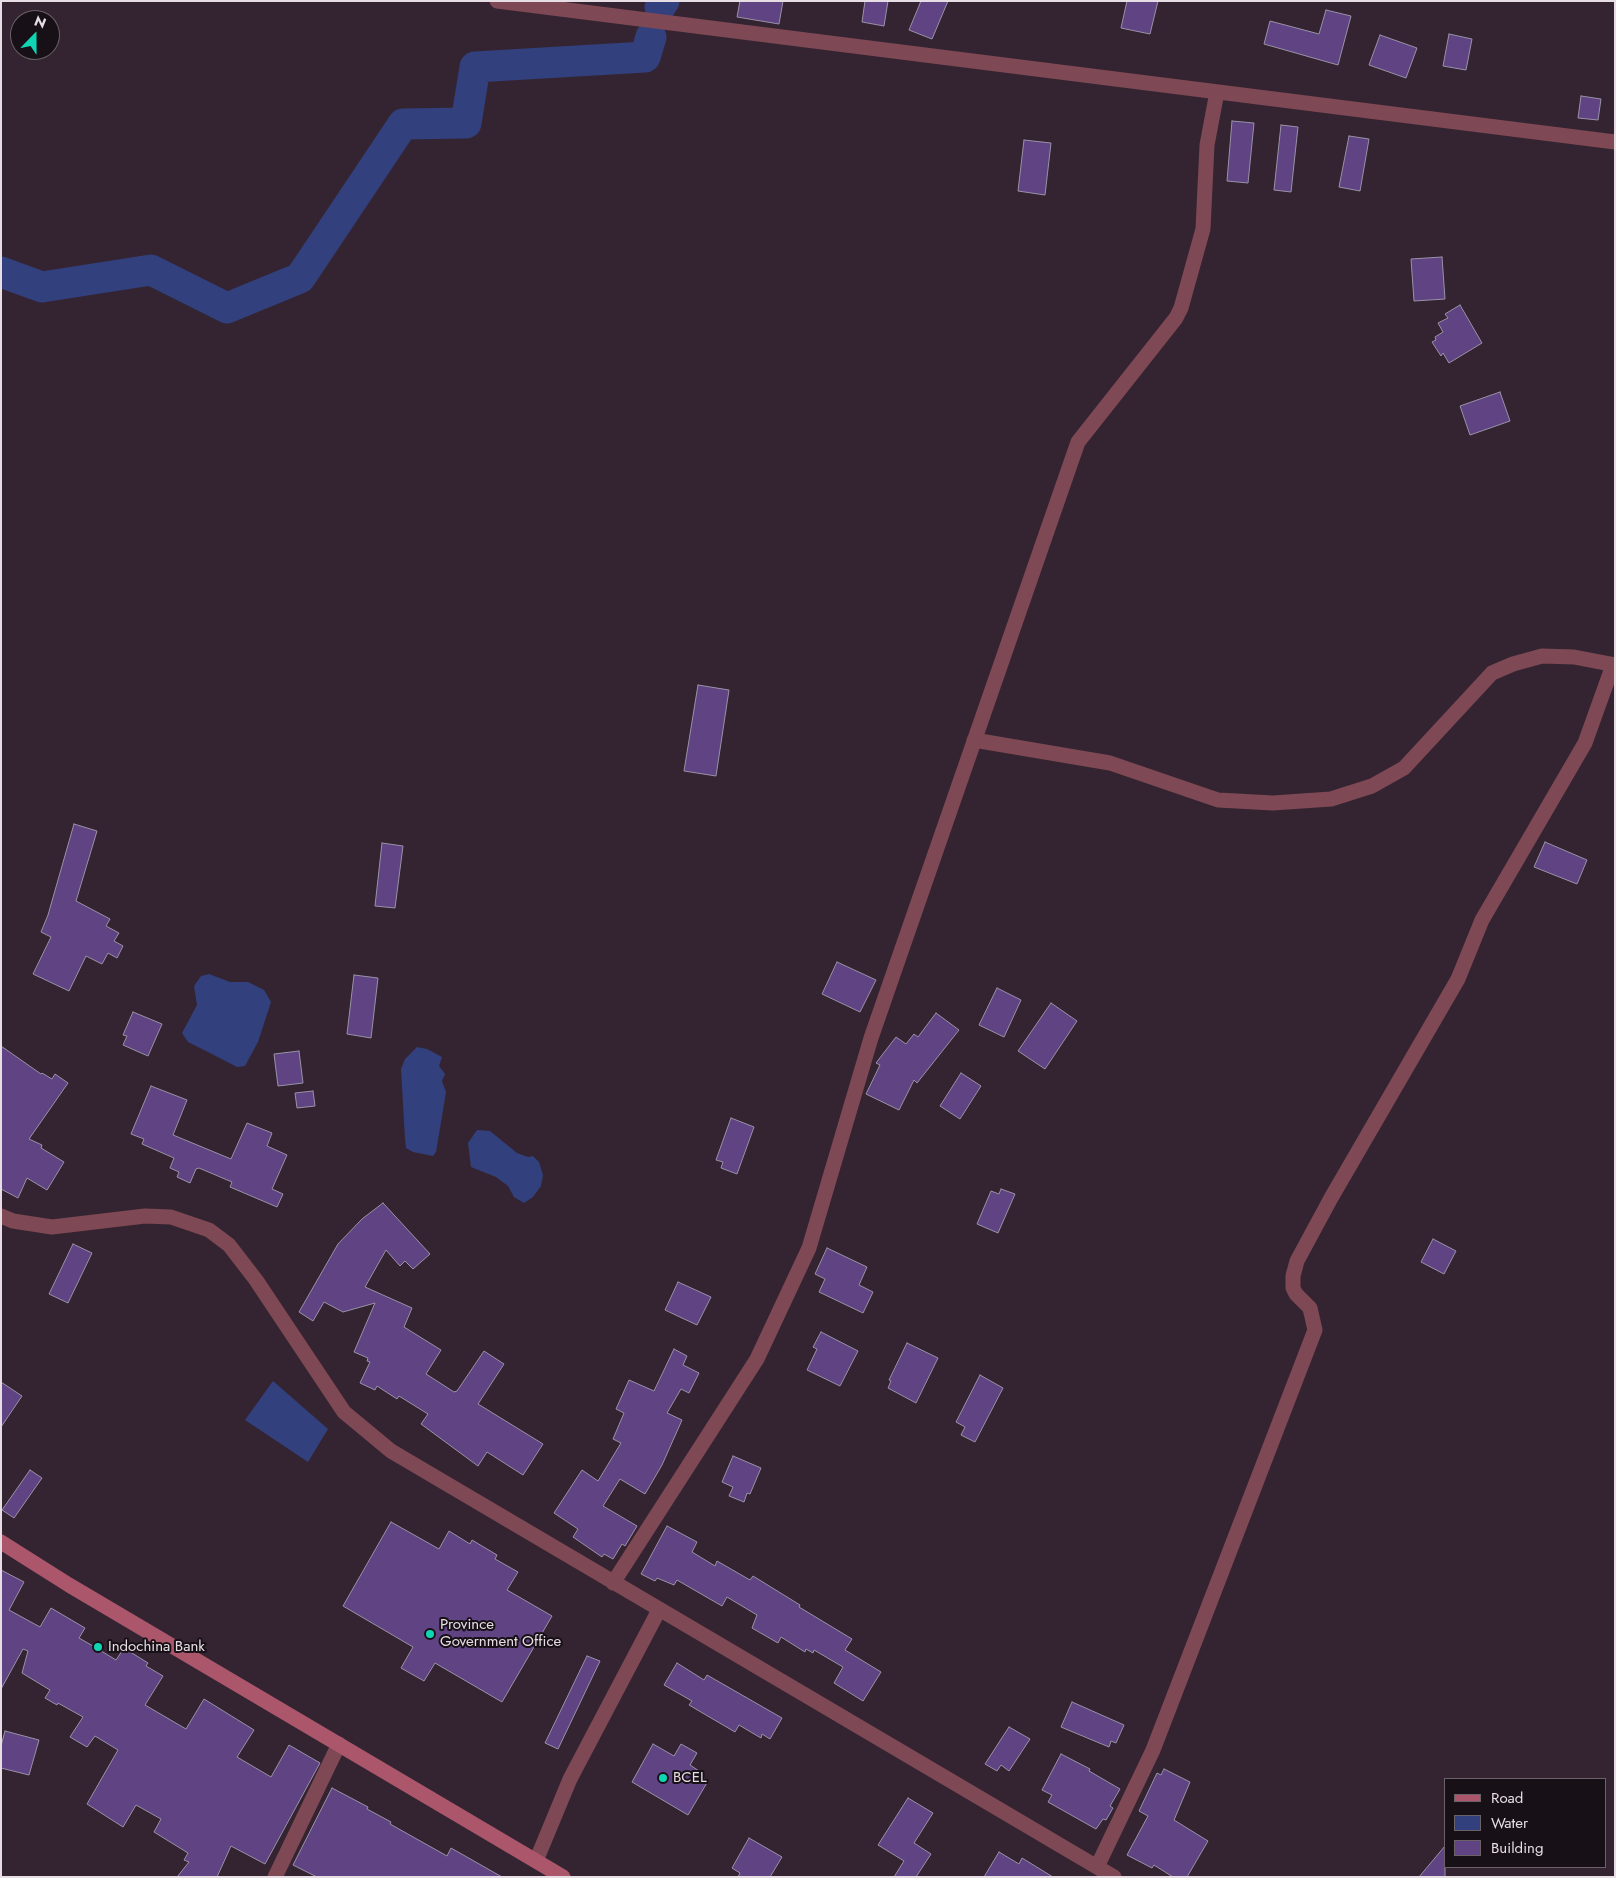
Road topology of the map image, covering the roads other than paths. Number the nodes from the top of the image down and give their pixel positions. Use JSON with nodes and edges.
{"nodes":[{"id":1,"x":497,"y":1,"type":"edge"},
{"id":2,"x":578,"y":6,"type":"edge"},
{"id":3,"x":1218,"y":92,"type":"junction"},
{"id":4,"x":1615,"y":142,"type":"edge"},
{"id":5,"x":1614,"y":665,"type":"edge"},
{"id":6,"x":974,"y":740,"type":"junction"},
{"id":7,"x":1,"y":1216,"type":"edge"},
{"id":8,"x":1,"y":1542,"type":"edge"},
{"id":9,"x":613,"y":1582,"type":"junction"},
{"id":10,"x":660,"y":1610,"type":"junction"},
{"id":11,"x":339,"y":1744,"type":"junction"},
{"id":12,"x":1097,"y":1867,"type":"junction"},
{"id":13,"x":542,"y":1868,"type":"edge"},
{"id":14,"x":275,"y":1877,"type":"edge"},
{"id":15,"x":563,"y":1877,"type":"edge"},
{"id":16,"x":1114,"y":1877,"type":"edge"}],
"edges":[{"from":1,"to":2,"type":"street"},
{"from":2,"to":3,"type":"street"},
{"from":3,"to":4,"type":"street"},
{"from":3,"to":6,"type":"street"},
{"from":5,"to":6,"type":"street"},
{"from":5,"to":12,"type":"street"},
{"from":6,"to":9,"type":"street"},
{"from":7,"to":9,"type":"street"},
{"from":8,"to":11,"type":"street"},
{"from":9,"to":10,"type":"street"},
{"from":10,"to":12,"type":"street"},
{"from":10,"to":13,"type":"street"},
{"from":11,"to":13,"type":"street"},
{"from":11,"to":14,"type":"street"},
{"from":12,"to":16,"type":"street"},
{"from":13,"to":15,"type":"street"}]}
